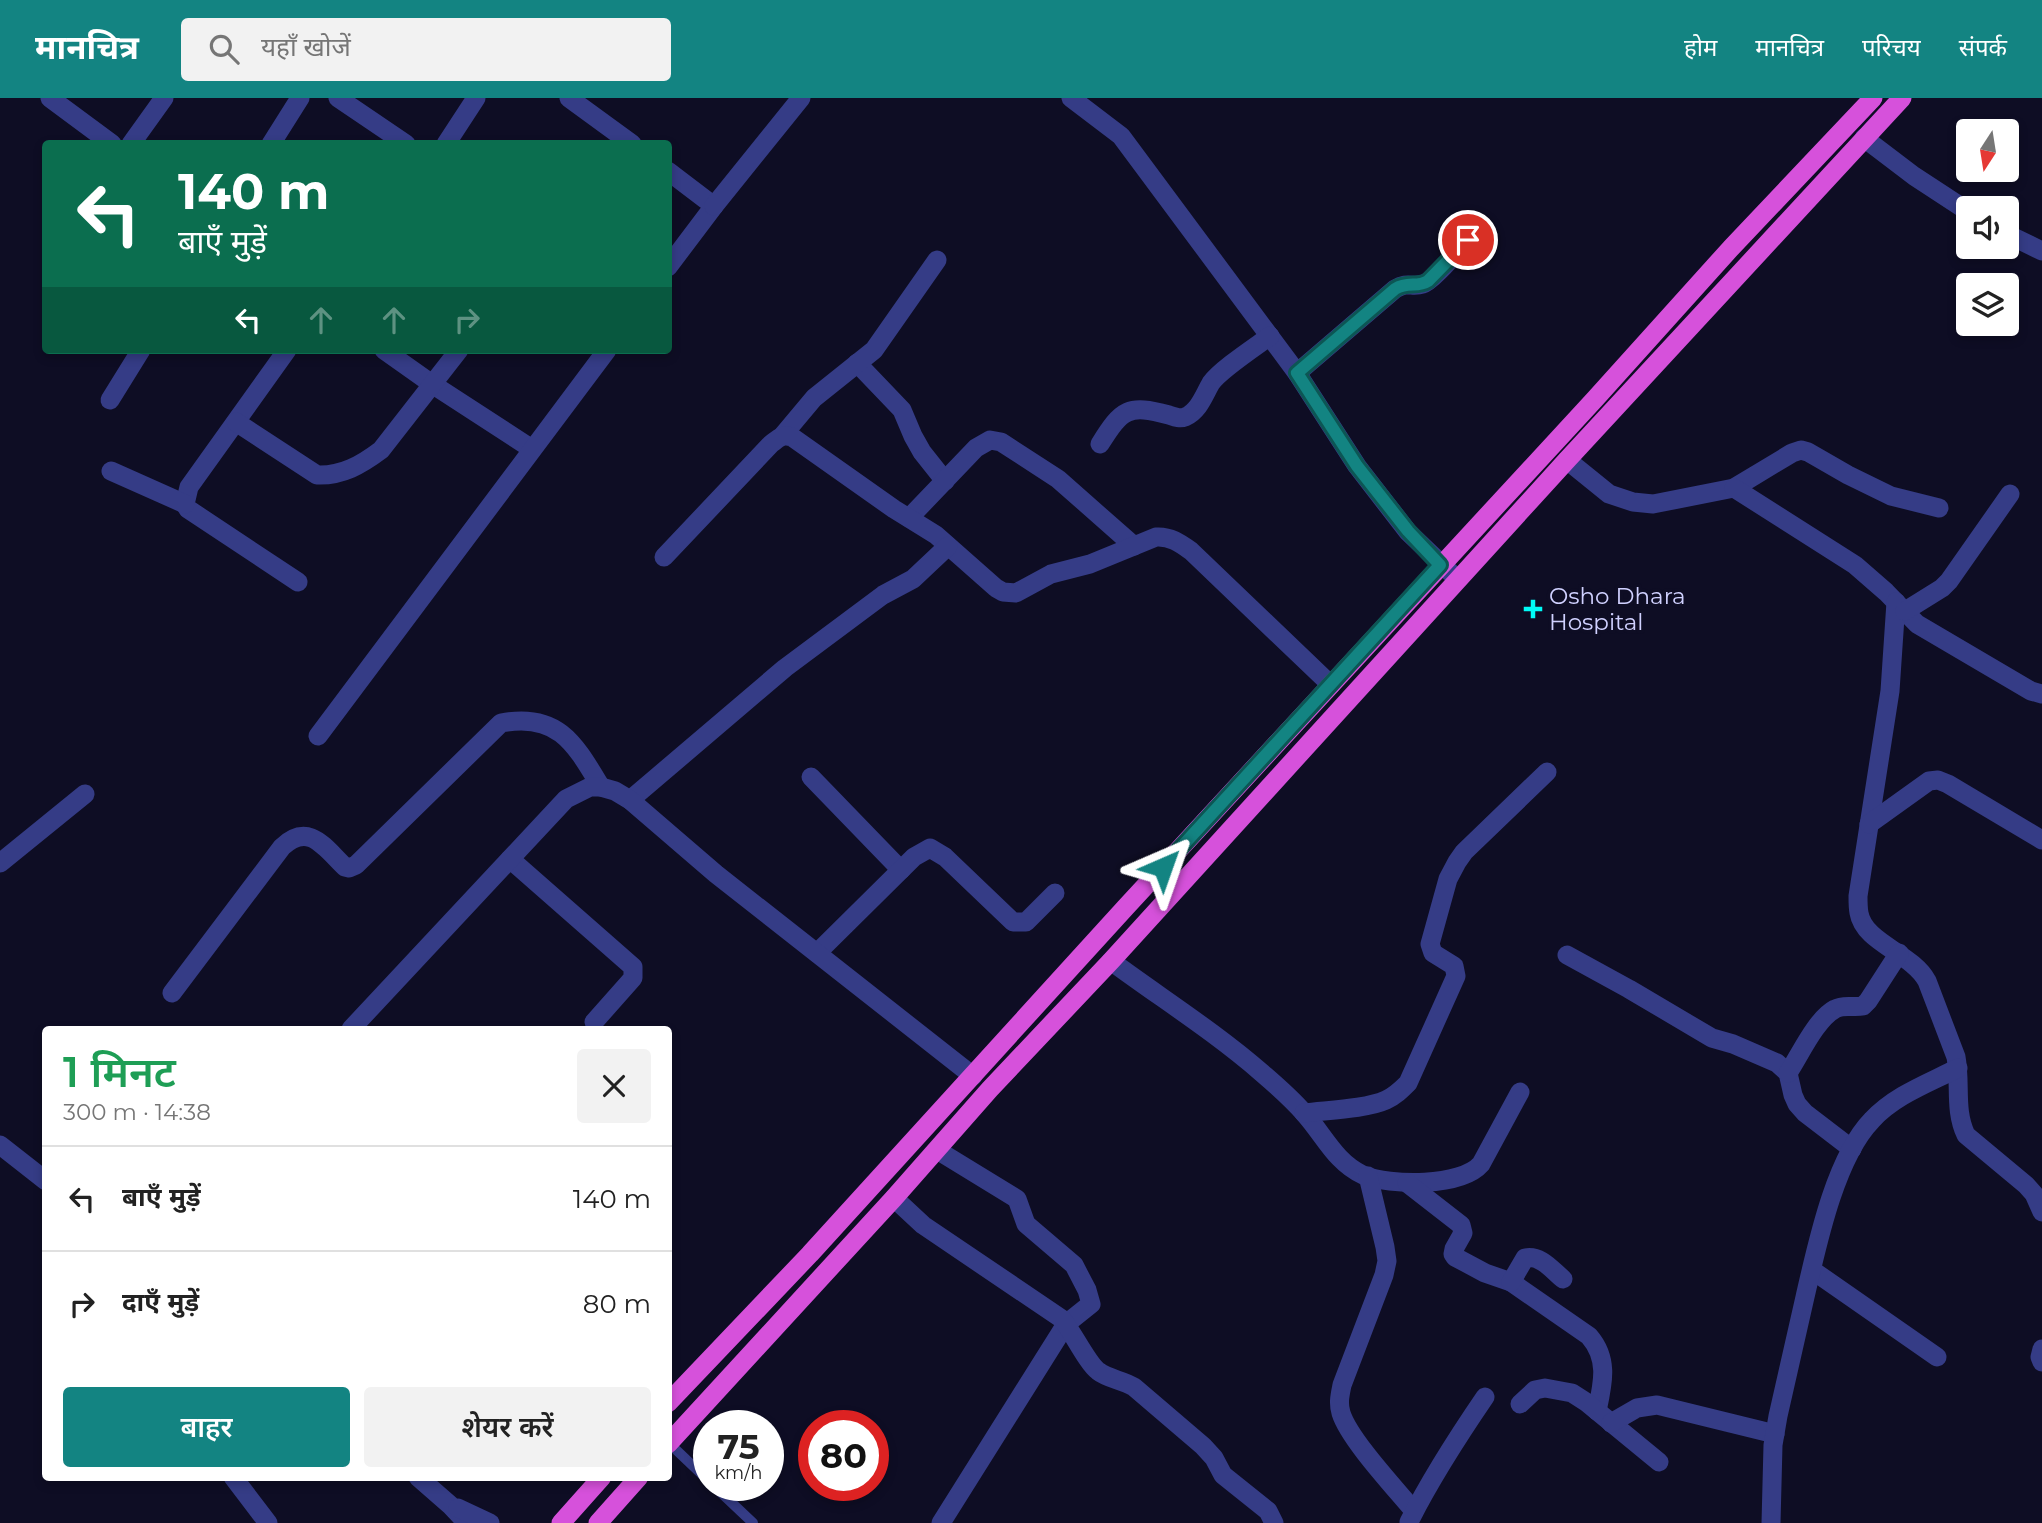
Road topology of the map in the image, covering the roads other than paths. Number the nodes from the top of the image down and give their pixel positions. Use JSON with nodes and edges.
{"nodes":[{"id":1,"x":50,"y":98,"type":"edge"},
{"id":2,"x":164,"y":98,"type":"edge"},
{"id":3,"x":300,"y":98,"type":"edge"},
{"id":4,"x":338,"y":98,"type":"edge"},
{"id":5,"x":476,"y":98,"type":"edge"},
{"id":6,"x":569,"y":98,"type":"edge"},
{"id":7,"x":801,"y":98,"type":"edge"},
{"id":8,"x":1873,"y":98,"type":"edge"},
{"id":9,"x":1902,"y":98,"type":"edge"},
{"id":10,"x":1079,"y":100,"type":"edge"},
{"id":11,"x":1864,"y":138,"type":"junction"},
{"id":12,"x":107,"y":140,"type":"edge"},
{"id":13,"x":134,"y":140,"type":"edge"},
{"id":14,"x":274,"y":140,"type":"edge"},
{"id":15,"x":400,"y":140,"type":"edge"},
{"id":16,"x":449,"y":140,"type":"edge"},
{"id":17,"x":624,"y":140,"type":"edge"},
{"id":18,"x":672,"y":174,"type":"edge"},
{"id":19,"x":1956,"y":203,"type":"edge"},
{"id":20,"x":714,"y":206,"type":"junction"},
{"id":21,"x":1468,"y":240,"type":"dead end"},
{"id":22,"x":2019,"y":240,"type":"edge"},
{"id":23,"x":2042,"y":251,"type":"edge"},
{"id":24,"x":937,"y":260,"type":"dead end"},
{"id":25,"x":672,"y":262,"type":"edge"},
{"id":26,"x":1270,"y":336,"type":"junction"},
{"id":27,"x":139,"y":354,"type":"edge"},
{"id":28,"x":284,"y":354,"type":"edge"},
{"id":29,"x":390,"y":354,"type":"edge"},
{"id":30,"x":456,"y":354,"type":"edge"},
{"id":31,"x":604,"y":354,"type":"edge"},
{"id":32,"x":857,"y":363,"type":"junction"},
{"id":33,"x":1297,"y":373,"type":"junction"},
{"id":34,"x":432,"y":384,"type":"junction"},
{"id":35,"x":110,"y":400,"type":"dead end"},
{"id":36,"x":236,"y":422,"type":"junction"},
{"id":37,"x":783,"y":435,"type":"junction"},
{"id":38,"x":1100,"y":444,"type":"dead end"},
{"id":39,"x":532,"y":449,"type":"junction"},
{"id":40,"x":1566,"y":460,"type":"junction"},
{"id":41,"x":111,"y":471,"type":"dead end"},
{"id":42,"x":944,"y":481,"type":"junction"},
{"id":43,"x":1734,"y":488,"type":"junction"},
{"id":44,"x":2010,"y":494,"type":"dead end"},
{"id":45,"x":185,"y":504,"type":"junction"},
{"id":46,"x":1939,"y":508,"type":"dead end"},
{"id":47,"x":909,"y":518,"type":"junction"},
{"id":48,"x":948,"y":545,"type":"junction"},
{"id":49,"x":1134,"y":546,"type":"junction"},
{"id":50,"x":664,"y":557,"type":"dead end"},
{"id":51,"x":1440,"y":565,"type":"junction"},
{"id":52,"x":1458,"y":580,"type":"junction"},
{"id":53,"x":298,"y":582,"type":"dead end"},
{"id":54,"x":1901,"y":607,"type":"junction"},
{"id":55,"x":1331,"y":685,"type":"junction"},
{"id":56,"x":2042,"y":694,"type":"edge"},
{"id":57,"x":318,"y":736,"type":"dead end"},
{"id":58,"x":1547,"y":772,"type":"dead end"},
{"id":59,"x":811,"y":777,"type":"dead end"},
{"id":60,"x":601,"y":787,"type":"junction"},
{"id":61,"x":85,"y":794,"type":"dead end"},
{"id":62,"x":630,"y":800,"type":"junction"},
{"id":63,"x":1870,"y":824,"type":"junction"},
{"id":64,"x":2042,"y":840,"type":"edge"},
{"id":65,"x":510,"y":859,"type":"junction"},
{"id":66,"x":0,"y":863,"type":"edge"},
{"id":67,"x":901,"y":870,"type":"junction"},
{"id":68,"x":1055,"y":892,"type":"dead end"},
{"id":69,"x":817,"y":953,"type":"junction"},
{"id":70,"x":1899,"y":953,"type":"junction"},
{"id":71,"x":1567,"y":955,"type":"dead end"},
{"id":72,"x":1111,"y":961,"type":"junction"},
{"id":73,"x":172,"y":993,"type":"dead end"},
{"id":74,"x":594,"y":1022,"type":"dead end"},
{"id":75,"x":354,"y":1026,"type":"edge"},
{"id":76,"x":1958,"y":1068,"type":"junction"},
{"id":77,"x":1788,"y":1073,"type":"junction"},
{"id":78,"x":973,"y":1076,"type":"junction"},
{"id":79,"x":1520,"y":1092,"type":"dead end"},
{"id":80,"x":1304,"y":1113,"type":"junction"},
{"id":81,"x":0,"y":1145,"type":"edge"},
{"id":82,"x":1852,"y":1149,"type":"junction"},
{"id":83,"x":937,"y":1150,"type":"junction"},
{"id":84,"x":1368,"y":1176,"type":"junction"},
{"id":85,"x":42,"y":1178,"type":"edge"},
{"id":86,"x":1407,"y":1183,"type":"junction"},
{"id":87,"x":894,"y":1198,"type":"junction"},
{"id":88,"x":2042,"y":1212,"type":"edge"},
{"id":89,"x":1812,"y":1270,"type":"junction"},
{"id":90,"x":1563,"y":1279,"type":"dead end"},
{"id":91,"x":1511,"y":1282,"type":"junction"},
{"id":92,"x":1066,"y":1324,"type":"junction"},
{"id":93,"x":2042,"y":1349,"type":"edge"},
{"id":94,"x":1937,"y":1357,"type":"dead end"},
{"id":95,"x":2042,"y":1362,"type":"edge"},
{"id":96,"x":1485,"y":1397,"type":"dead end"},
{"id":97,"x":672,"y":1400,"type":"edge"},
{"id":98,"x":1520,"y":1404,"type":"dead end"},
{"id":99,"x":1604,"y":1417,"type":"junction"},
{"id":100,"x":1775,"y":1434,"type":"junction"},
{"id":101,"x":672,"y":1441,"type":"edge"},
{"id":102,"x":672,"y":1447,"type":"edge"},
{"id":103,"x":1659,"y":1462,"type":"dead end"},
{"id":104,"x":693,"y":1466,"type":"edge"},
{"id":105,"x":236,"y":1481,"type":"edge"},
{"id":106,"x":423,"y":1481,"type":"edge"},
{"id":107,"x":598,"y":1481,"type":"edge"},
{"id":108,"x":635,"y":1481,"type":"edge"},
{"id":109,"x":730,"y":1501,"type":"edge"},
{"id":110,"x":450,"y":1505,"type":"junction"},
{"id":111,"x":1411,"y":1517,"type":"edge"},
{"id":112,"x":268,"y":1523,"type":"edge"},
{"id":113,"x":467,"y":1523,"type":"edge"},
{"id":114,"x":490,"y":1523,"type":"edge"},
{"id":115,"x":561,"y":1523,"type":"edge"},
{"id":116,"x":598,"y":1523,"type":"edge"},
{"id":117,"x":753,"y":1523,"type":"edge"},
{"id":118,"x":941,"y":1523,"type":"edge"},
{"id":119,"x":1274,"y":1523,"type":"edge"},
{"id":120,"x":1771,"y":1523,"type":"edge"}],
"edges":[{"from":1,"to":12,"type":"street"},
{"from":2,"to":13,"type":"street"},
{"from":3,"to":14,"type":"street"},
{"from":4,"to":15,"type":"street"},
{"from":5,"to":16,"type":"street"},
{"from":6,"to":17,"type":"street"},
{"from":7,"to":20,"type":"street"},
{"from":8,"to":51,"type":"highway"},
{"from":9,"to":11,"type":"highway"},
{"from":10,"to":26,"type":"street"},
{"from":11,"to":19,"type":"street"},
{"from":11,"to":40,"type":"highway"},
{"from":18,"to":20,"type":"street"},
{"from":20,"to":25,"type":"street"},
{"from":21,"to":33,"type":"street"},
{"from":22,"to":23,"type":"street"},
{"from":24,"to":32,"type":"street"},
{"from":26,"to":33,"type":"street"},
{"from":26,"to":38,"type":"street"},
{"from":27,"to":35,"type":"street"},
{"from":28,"to":36,"type":"street"},
{"from":29,"to":34,"type":"street"},
{"from":30,"to":34,"type":"street"},
{"from":31,"to":39,"type":"street"},
{"from":32,"to":37,"type":"street"},
{"from":32,"to":42,"type":"street"},
{"from":33,"to":51,"type":"street"},
{"from":34,"to":36,"type":"street"},
{"from":34,"to":39,"type":"street"},
{"from":36,"to":45,"type":"street"},
{"from":37,"to":47,"type":"street"},
{"from":37,"to":50,"type":"street"},
{"from":39,"to":57,"type":"street"},
{"from":40,"to":43,"type":"street"},
{"from":40,"to":52,"type":"highway"},
{"from":41,"to":45,"type":"street"},
{"from":42,"to":47,"type":"street"},
{"from":42,"to":49,"type":"street"},
{"from":43,"to":46,"type":"street"},
{"from":43,"to":54,"type":"street"},
{"from":44,"to":54,"type":"street"},
{"from":45,"to":53,"type":"street"},
{"from":47,"to":48,"type":"street"},
{"from":48,"to":49,"type":"street"},
{"from":48,"to":62,"type":"street"},
{"from":49,"to":55,"type":"street"},
{"from":51,"to":52,"type":"street"},
{"from":51,"to":55,"type":"highway"},
{"from":52,"to":72,"type":"highway"},
{"from":54,"to":56,"type":"street"},
{"from":54,"to":63,"type":"street"},
{"from":55,"to":78,"type":"highway"},
{"from":58,"to":80,"type":"street"},
{"from":59,"to":67,"type":"street"},
{"from":60,"to":62,"type":"street"},
{"from":60,"to":65,"type":"street"},
{"from":60,"to":73,"type":"street"},
{"from":61,"to":66,"type":"street"},
{"from":62,"to":69,"type":"street"},
{"from":63,"to":64,"type":"street"},
{"from":63,"to":70,"type":"street"},
{"from":65,"to":74,"type":"street"},
{"from":65,"to":75,"type":"street"},
{"from":67,"to":68,"type":"street"},
{"from":67,"to":69,"type":"street"},
{"from":69,"to":78,"type":"street"},
{"from":70,"to":76,"type":"street"},
{"from":70,"to":77,"type":"street"},
{"from":71,"to":77,"type":"street"},
{"from":72,"to":80,"type":"street"},
{"from":72,"to":83,"type":"highway"},
{"from":76,"to":82,"type":"street"},
{"from":76,"to":88,"type":"street"},
{"from":77,"to":82,"type":"street"},
{"from":78,"to":97,"type":"highway"},
{"from":79,"to":86,"type":"street"},
{"from":80,"to":84,"type":"street"},
{"from":81,"to":85,"type":"street"},
{"from":82,"to":89,"type":"street"},
{"from":83,"to":87,"type":"highway"},
{"from":83,"to":92,"type":"street"},
{"from":84,"to":86,"type":"street"},
{"from":84,"to":111,"type":"street"},
{"from":86,"to":91,"type":"street"},
{"from":87,"to":92,"type":"street"},
{"from":87,"to":101,"type":"highway"},
{"from":89,"to":94,"type":"street"},
{"from":89,"to":100,"type":"street"},
{"from":90,"to":91,"type":"street"},
{"from":91,"to":99,"type":"street"},
{"from":92,"to":118,"type":"street"},
{"from":92,"to":119,"type":"street"},
{"from":93,"to":95,"type":"street"},
{"from":96,"to":111,"type":"street"},
{"from":98,"to":99,"type":"street"},
{"from":99,"to":100,"type":"street"},
{"from":99,"to":103,"type":"street"},
{"from":100,"to":120,"type":"street"},
{"from":102,"to":104,"type":"lane"},
{"from":105,"to":112,"type":"street"},
{"from":106,"to":110,"type":"street"},
{"from":107,"to":115,"type":"highway"},
{"from":108,"to":116,"type":"highway"},
{"from":109,"to":117,"type":"lane"},
{"from":110,"to":113,"type":"street"},
{"from":110,"to":114,"type":"street"}]}
